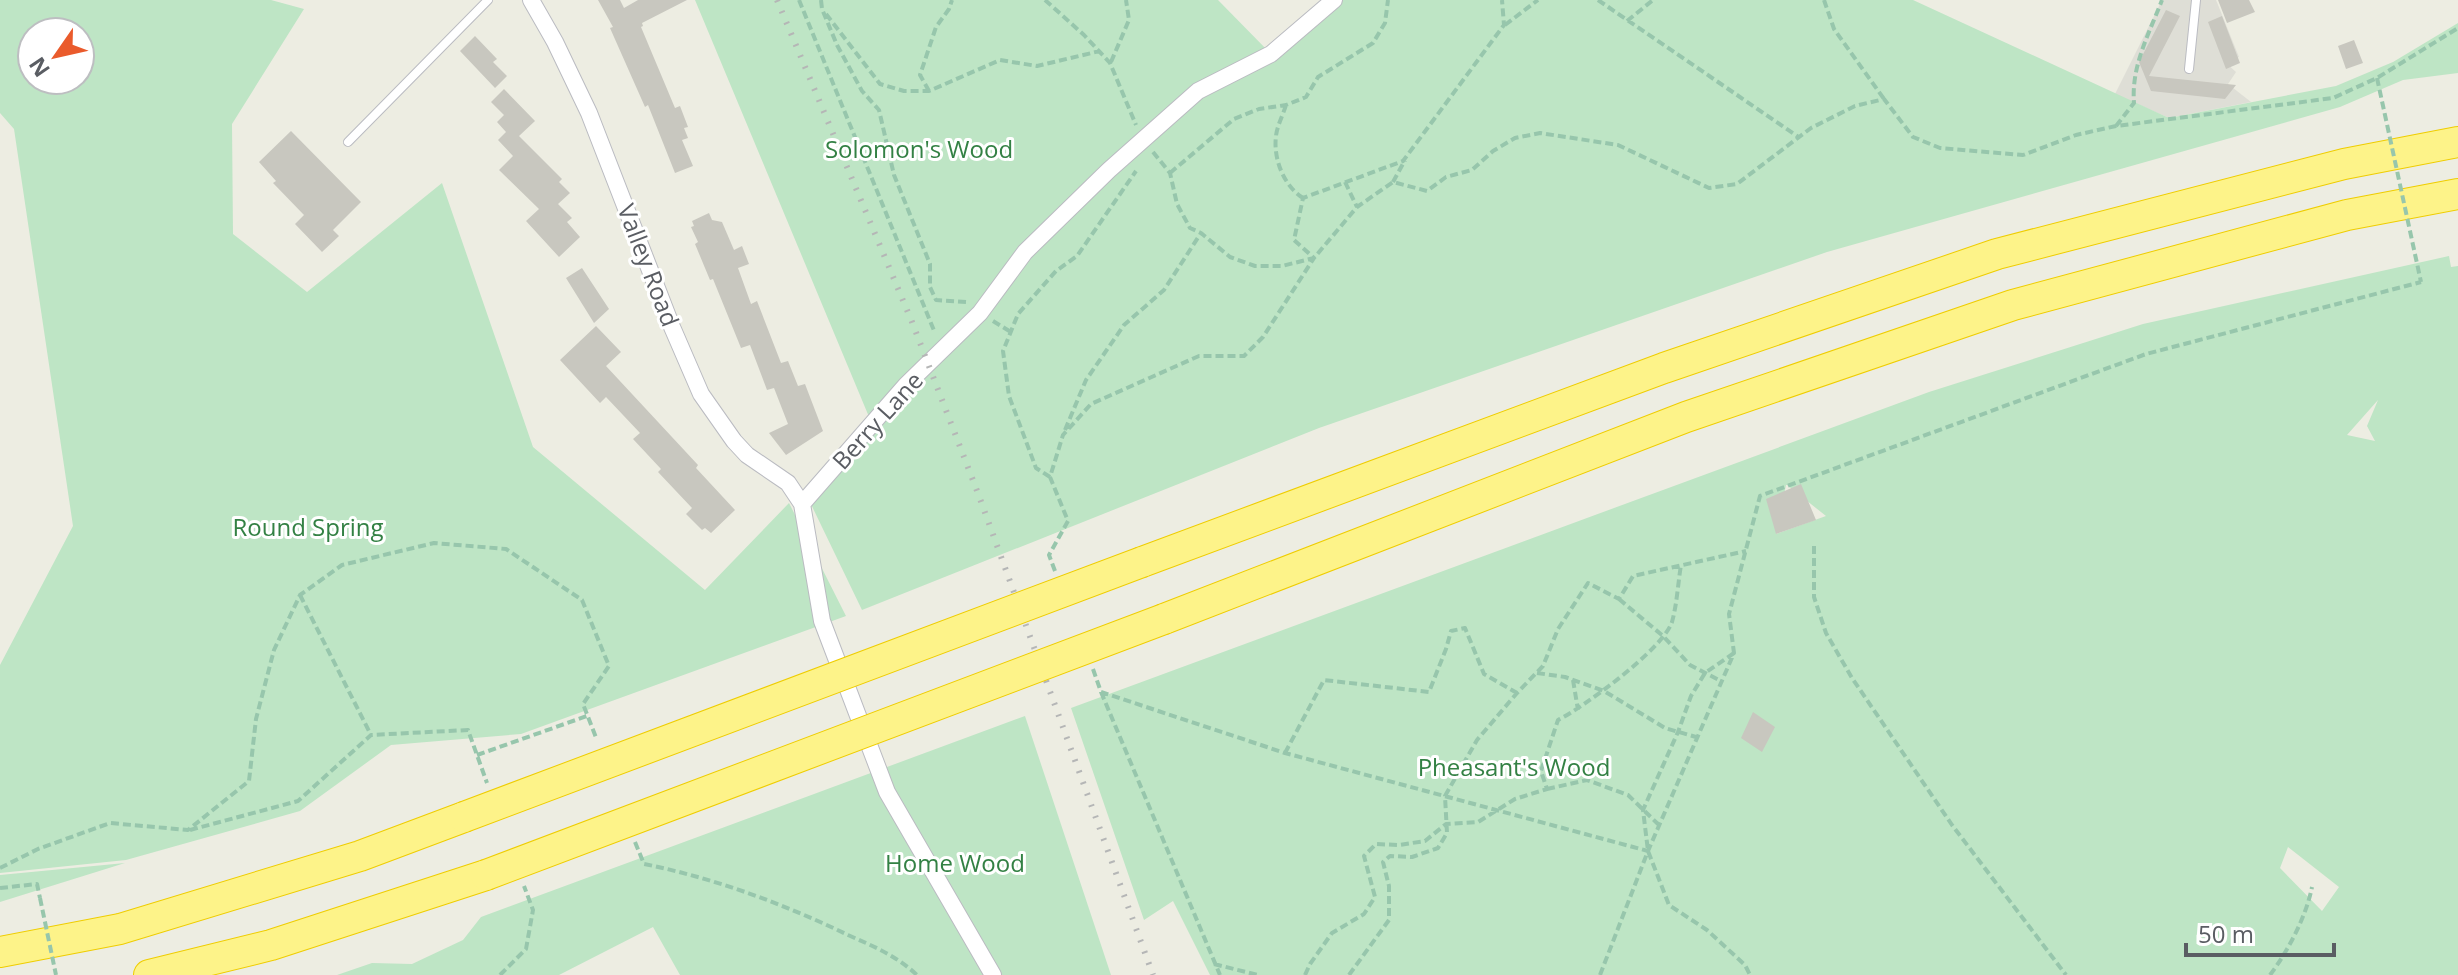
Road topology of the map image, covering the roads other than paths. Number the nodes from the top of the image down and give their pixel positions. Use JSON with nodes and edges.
{"nodes":[{"id":1,"x":488,"y":0,"type":"edge"},
{"id":2,"x":531,"y":0,"type":"edge"},
{"id":3,"x":1334,"y":0,"type":"edge"},
{"id":4,"x":2196,"y":0,"type":"edge"},
{"id":5,"x":2189,"y":69,"type":"dead end"},
{"id":6,"x":348,"y":142,"type":"dead end"},
{"id":7,"x":2458,"y":142,"type":"edge"},
{"id":8,"x":2458,"y":194,"type":"edge"},
{"id":9,"x":802,"y":504,"type":"junction"},
{"id":10,"x":0,"y":952,"type":"edge"},
{"id":11,"x":149,"y":975,"type":"edge"},
{"id":12,"x":993,"y":975,"type":"edge"}],
"edges":[{"from":1,"to":6,"type":"lane"},
{"from":2,"to":9,"type":"street","name":"Valley Road"},
{"from":3,"to":9,"type":"street","name":"Berry Lane"},
{"from":4,"to":5,"type":"lane"},
{"from":7,"to":10,"type":"highway","bridge":true},
{"from":8,"to":11,"type":"highway","bridge":true},
{"from":9,"to":12,"type":"street"}]}
